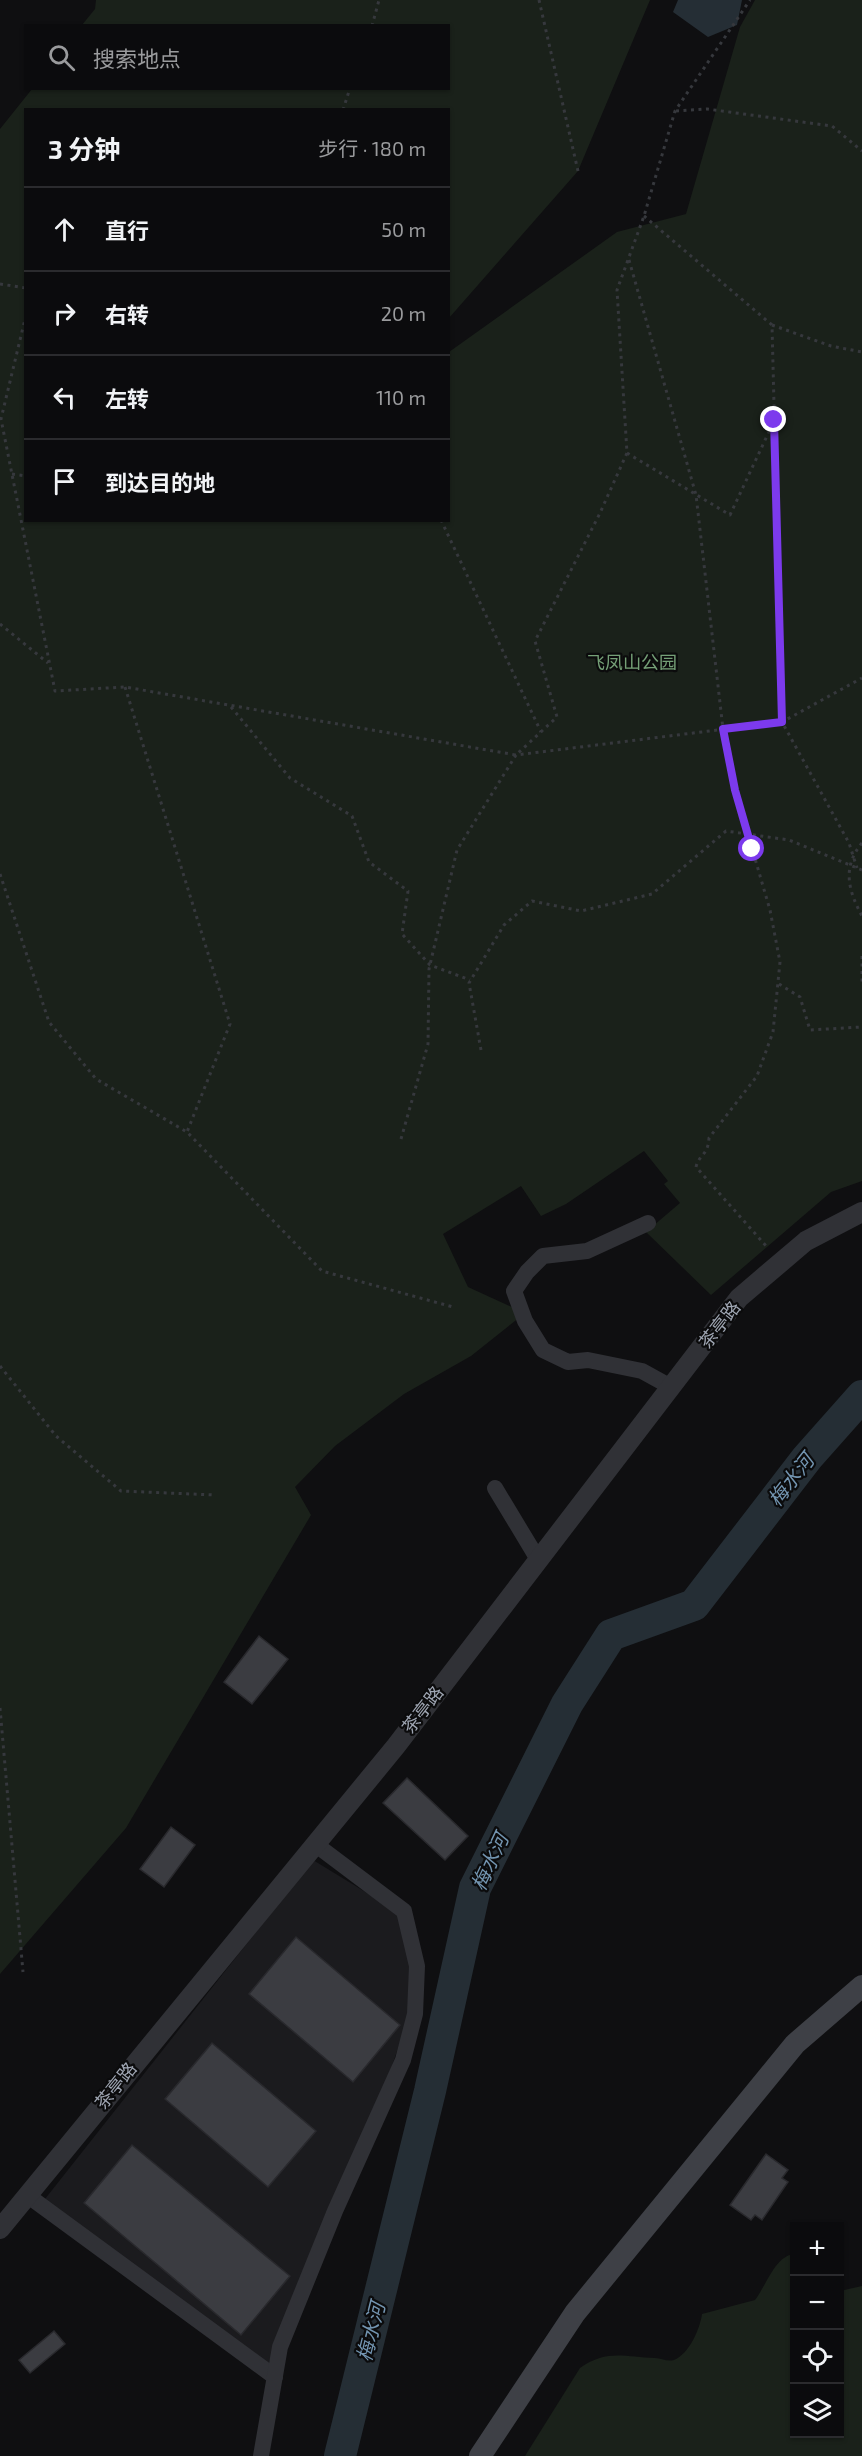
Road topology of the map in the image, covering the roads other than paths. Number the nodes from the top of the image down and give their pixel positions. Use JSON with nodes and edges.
{"nodes":[{"id":1,"x":862,"y":1212,"type":"edge"},
{"id":2,"x":648,"y":1223,"type":"dead end"},
{"id":3,"x":671,"y":1387,"type":"junction"},
{"id":4,"x":495,"y":1488,"type":"dead end"},
{"id":5,"x":539,"y":1561,"type":"junction"},
{"id":6,"x":315,"y":1844,"type":"junction"},
{"id":7,"x":862,"y":1986,"type":"edge"},
{"id":8,"x":27,"y":2195,"type":"junction"},
{"id":9,"x":0,"y":2229,"type":"edge"},
{"id":10,"x":275,"y":2377,"type":"junction"},
{"id":11,"x":261,"y":2456,"type":"edge"},
{"id":12,"x":480,"y":2456,"type":"edge"}],
"edges":[{"from":1,"to":3,"type":"street","name":"茶亭路"},
{"from":2,"to":3,"type":"street"},
{"from":3,"to":5,"type":"street","name":"茶亭路"},
{"from":4,"to":5,"type":"street"},
{"from":5,"to":6,"type":"street","name":"茶亭路"},
{"from":6,"to":8,"type":"street","name":"茶亭路"},
{"from":6,"to":10,"type":"street"},
{"from":7,"to":12,"type":"main road"},
{"from":8,"to":9,"type":"street","name":"茶亭路"},
{"from":8,"to":10,"type":"street"},
{"from":10,"to":11,"type":"street"}]}
